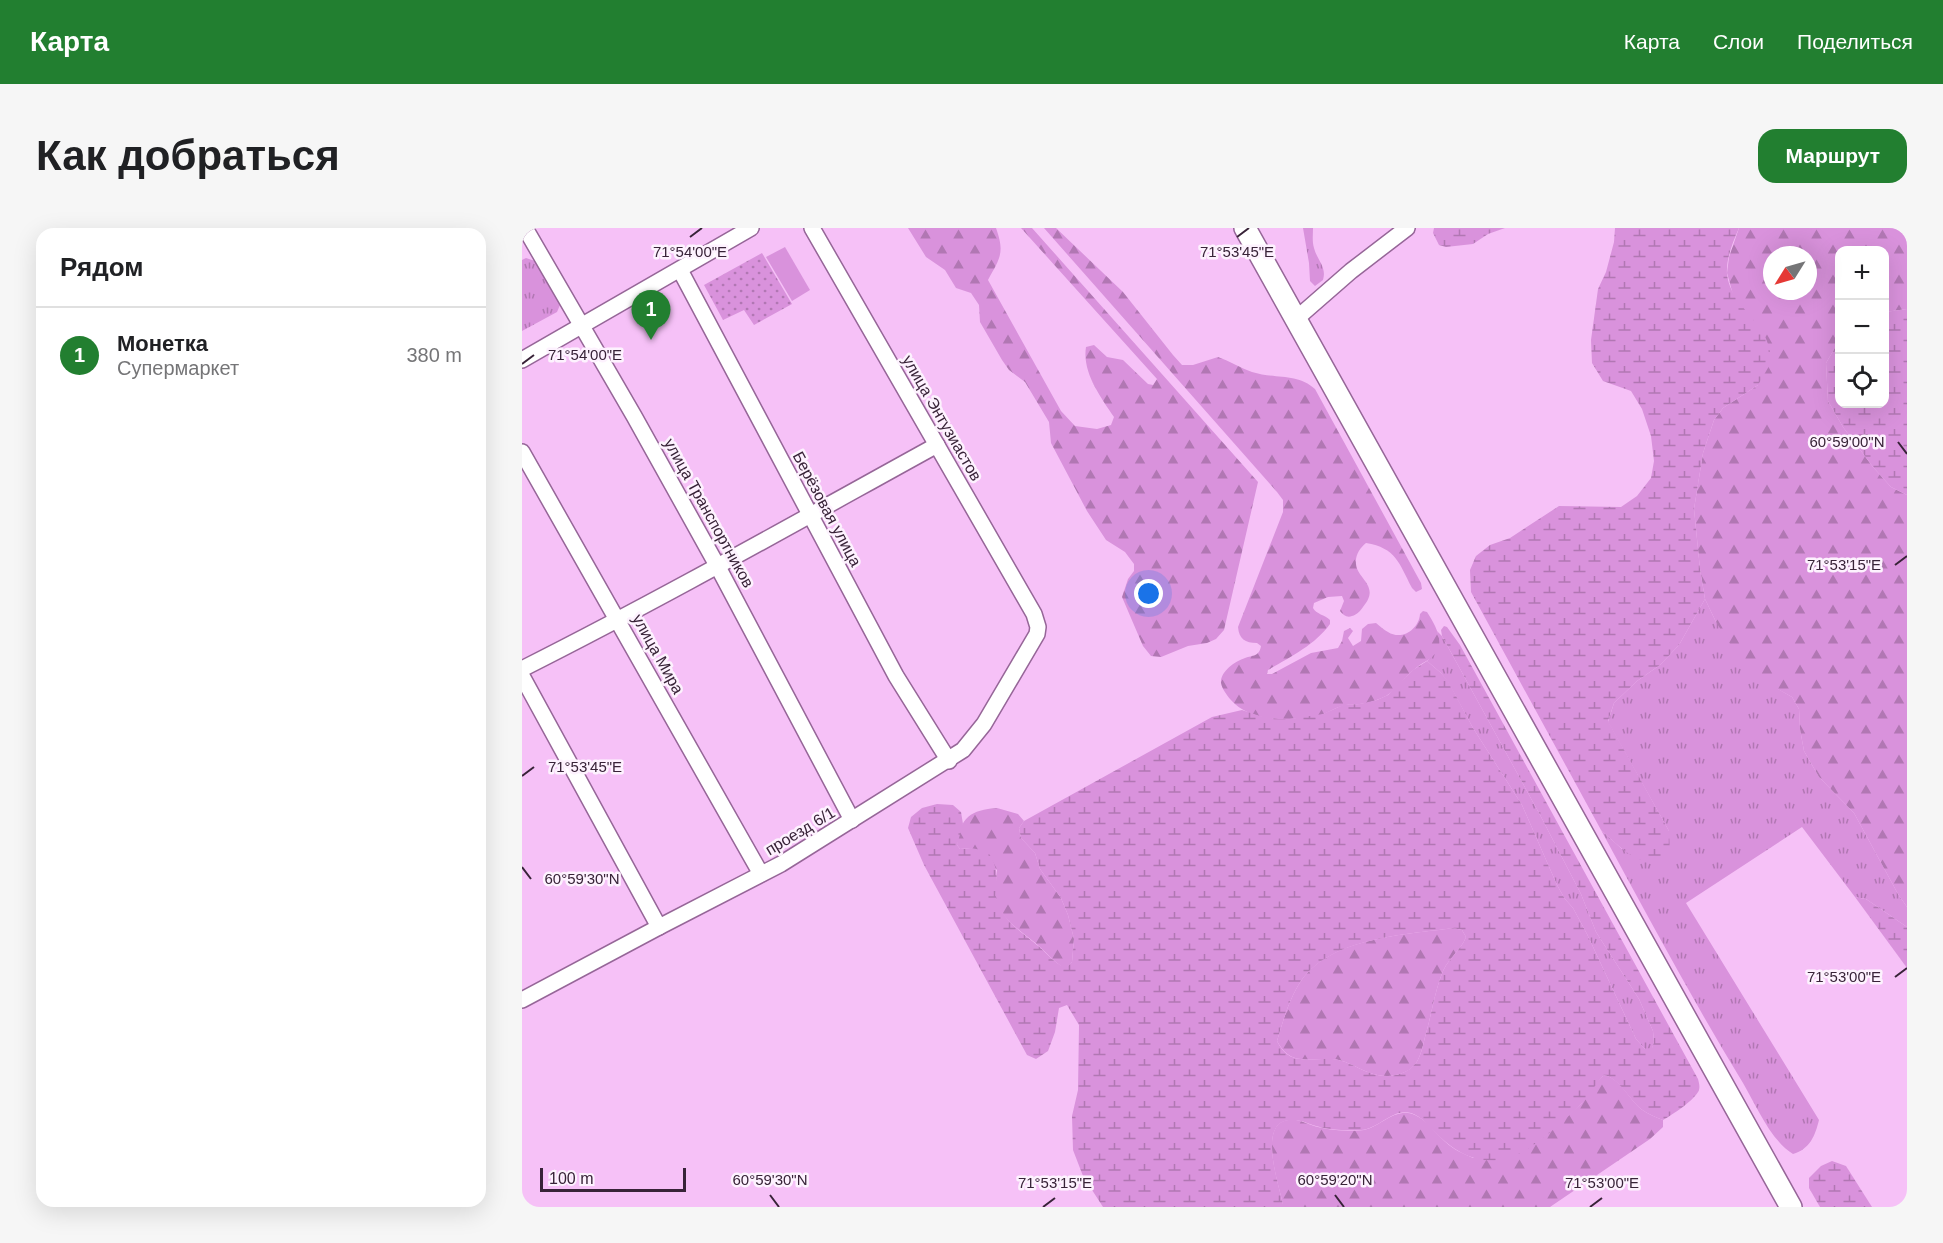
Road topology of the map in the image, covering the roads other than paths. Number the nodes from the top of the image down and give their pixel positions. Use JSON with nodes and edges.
{"nodes":[{"id":1,"x":525,"y":228,"type":"edge"},
{"id":2,"x":752,"y":228,"type":"edge"},
{"id":3,"x":812,"y":228,"type":"edge"},
{"id":4,"x":1245,"y":228,"type":"edge"},
{"id":5,"x":1407,"y":228,"type":"edge"},
{"id":6,"x":680,"y":270,"type":"junction"},
{"id":7,"x":1296,"y":319,"type":"junction"},
{"id":8,"x":581,"y":326,"type":"junction"},
{"id":9,"x":522,"y":360,"type":"edge"},
{"id":10,"x":937,"y":445,"type":"junction"},
{"id":11,"x":522,"y":452,"type":"edge"},
{"id":12,"x":810,"y":515,"type":"junction"},
{"id":13,"x":718,"y":567,"type":"junction"},
{"id":14,"x":619,"y":621,"type":"junction"},
{"id":15,"x":1038,"y":627,"type":"joint"},
{"id":16,"x":522,"y":669,"type":"edge"},
{"id":17,"x":522,"y":676,"type":"edge"},
{"id":18,"x":949,"y":760,"type":"junction"},
{"id":19,"x":852,"y":820,"type":"junction"},
{"id":20,"x":761,"y":874,"type":"junction"},
{"id":21,"x":659,"y":927,"type":"junction"},
{"id":22,"x":522,"y":1000,"type":"edge"},
{"id":23,"x":1791,"y":1207,"type":"edge"}],
"edges":[{"from":1,"to":8,"type":"street","name":"улица Транспортников"},
{"from":2,"to":6,"type":"street"},
{"from":3,"to":10,"type":"street","name":"улица Энтузиастов"},
{"from":4,"to":7,"type":"highway"},
{"from":5,"to":7,"type":"street"},
{"from":6,"to":8,"type":"street"},
{"from":6,"to":12,"type":"street","name":"Берёзовая улица"},
{"from":7,"to":23,"type":"highway"},
{"from":8,"to":9,"type":"street"},
{"from":8,"to":13,"type":"street","name":"улица Транспортников"},
{"from":10,"to":12,"type":"street"},
{"from":10,"to":15,"type":"street","name":"улица Энтузиастов"},
{"from":11,"to":14,"type":"street","name":"улица Мира"},
{"from":12,"to":13,"type":"street"},
{"from":12,"to":18,"type":"street","name":"Берёзовая улица"},
{"from":13,"to":14,"type":"street"},
{"from":13,"to":19,"type":"street","name":"улица Транспортников"},
{"from":14,"to":16,"type":"street"},
{"from":14,"to":20,"type":"street","name":"улица Мира"},
{"from":15,"to":18,"type":"street","name":"проезд 6/1"},
{"from":17,"to":21,"type":"street"},
{"from":18,"to":19,"type":"street","name":"проезд 6/1"},
{"from":19,"to":20,"type":"street","name":"проезд 6/1"},
{"from":20,"to":21,"type":"street","name":"проезд 6/1"},
{"from":21,"to":22,"type":"street","name":"проезд 6/1"}]}
